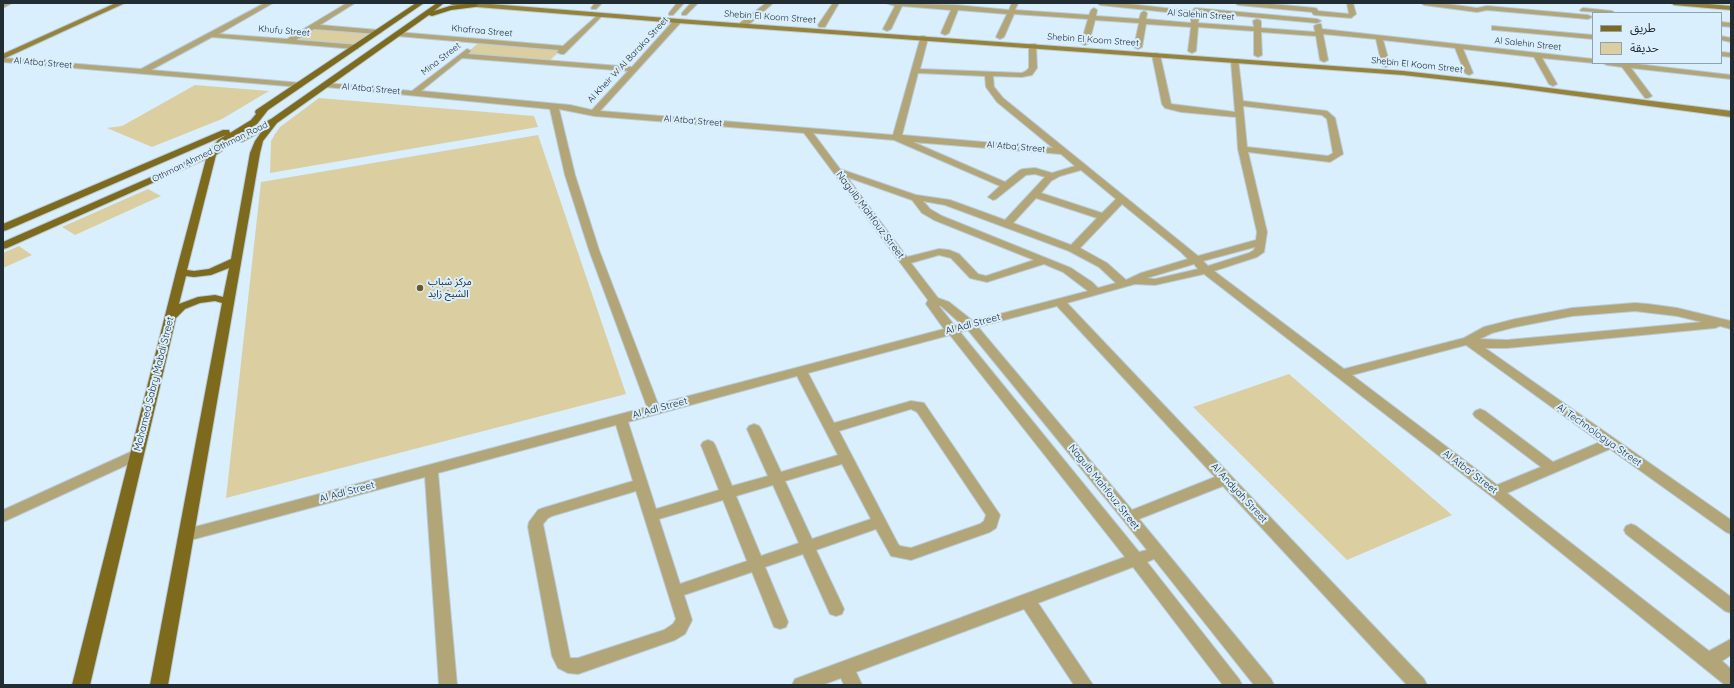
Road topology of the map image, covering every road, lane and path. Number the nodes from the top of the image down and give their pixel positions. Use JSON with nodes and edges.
{"nodes":[{"id":1,"x":9,"y":3,"type":"edge"},
{"id":2,"x":122,"y":3,"type":"edge"},
{"id":3,"x":270,"y":3,"type":"edge"},
{"id":4,"x":352,"y":3,"type":"edge"},
{"id":5,"x":420,"y":3,"type":"edge"},
{"id":6,"x":441,"y":3,"type":"edge"},
{"id":7,"x":452,"y":3,"type":"edge"},
{"id":8,"x":526,"y":3,"type":"edge"},
{"id":9,"x":681,"y":3,"type":"edge"},
{"id":10,"x":695,"y":3,"type":"edge"},
{"id":11,"x":770,"y":3,"type":"edge"},
{"id":12,"x":836,"y":3,"type":"edge"},
{"id":13,"x":889,"y":3,"type":"edge"},
{"id":14,"x":900,"y":3,"type":"edge"},
{"id":15,"x":1015,"y":3,"type":"edge"},
{"id":16,"x":1096,"y":3,"type":"edge"},
{"id":17,"x":1100,"y":3,"type":"edge"},
{"id":18,"x":1238,"y":3,"type":"edge"},
{"id":19,"x":1350,"y":3,"type":"edge"},
{"id":20,"x":1424,"y":3,"type":"edge"},
{"id":21,"x":1578,"y":3,"type":"edge"},
{"id":22,"x":1674,"y":3,"type":"edge"},
{"id":23,"x":405,"y":5,"type":"dead end"},
{"id":24,"x":475,"y":5,"type":"junction"},
{"id":25,"x":1134,"y":5,"type":"edge"},
{"id":26,"x":1448,"y":5,"type":"edge"},
{"id":27,"x":3,"y":6,"type":"edge"},
{"id":28,"x":596,"y":6,"type":"edge"},
{"id":29,"x":1144,"y":7,"type":"junction"},
{"id":30,"x":956,"y":8,"type":"junction"},
{"id":31,"x":1731,"y":8,"type":"edge"},
{"id":32,"x":1196,"y":9,"type":"edge"},
{"id":33,"x":1583,"y":10,"type":"junction"},
{"id":34,"x":1011,"y":11,"type":"junction"},
{"id":35,"x":1315,"y":12,"type":"edge"},
{"id":36,"x":1602,"y":12,"type":"edge"},
{"id":37,"x":671,"y":14,"type":"junction"},
{"id":38,"x":684,"y":14,"type":"junction"},
{"id":39,"x":403,"y":15,"type":"junction"},
{"id":40,"x":600,"y":15,"type":"junction"},
{"id":41,"x":1256,"y":16,"type":"junction"},
{"id":42,"x":1092,"y":17,"type":"junction"},
{"id":43,"x":1588,"y":17,"type":"junction"},
{"id":44,"x":751,"y":19,"type":"junction"},
{"id":45,"x":415,"y":21,"type":"junction"},
{"id":46,"x":678,"y":21,"type":"junction"},
{"id":47,"x":1142,"y":21,"type":"junction"},
{"id":48,"x":1592,"y":22,"type":"edge"},
{"id":49,"x":822,"y":24,"type":"junction"},
{"id":50,"x":1194,"y":24,"type":"junction"},
{"id":51,"x":743,"y":26,"type":"junction"},
{"id":52,"x":312,"y":27,"type":"junction"},
{"id":53,"x":1495,"y":28,"type":"dead end"},
{"id":54,"x":887,"y":29,"type":"junction"},
{"id":55,"x":1257,"y":29,"type":"junction"},
{"id":56,"x":378,"y":32,"type":"junction"},
{"id":57,"x":945,"y":33,"type":"junction"},
{"id":58,"x":1319,"y":33,"type":"junction"},
{"id":59,"x":397,"y":34,"type":"junction"},
{"id":60,"x":210,"y":35,"type":"junction"},
{"id":61,"x":1000,"y":37,"type":"junction"},
{"id":62,"x":1592,"y":37,"type":"edge"},
{"id":63,"x":924,"y":38,"type":"junction"},
{"id":64,"x":1379,"y":38,"type":"junction"},
{"id":65,"x":289,"y":41,"type":"junction"},
{"id":66,"x":481,"y":41,"type":"junction"},
{"id":67,"x":1085,"y":43,"type":"junction"},
{"id":68,"x":1033,"y":46,"type":"junction"},
{"id":69,"x":355,"y":47,"type":"junction"},
{"id":70,"x":1138,"y":47,"type":"junction"},
{"id":71,"x":1458,"y":47,"type":"junction"},
{"id":72,"x":566,"y":48,"type":"junction"},
{"id":73,"x":1192,"y":50,"type":"junction"},
{"id":74,"x":1156,"y":55,"type":"junction"},
{"id":75,"x":1258,"y":55,"type":"junction"},
{"id":76,"x":1537,"y":55,"type":"junction"},
{"id":77,"x":462,"y":56,"type":"junction"},
{"id":78,"x":3,"y":59,"type":"edge"},
{"id":79,"x":1324,"y":60,"type":"junction"},
{"id":80,"x":1235,"y":61,"type":"junction"},
{"id":81,"x":1592,"y":61,"type":"edge"},
{"id":82,"x":332,"y":63,"type":"junction"},
{"id":83,"x":550,"y":63,"type":"junction"},
{"id":84,"x":355,"y":64,"type":"junction"},
{"id":85,"x":1624,"y":64,"type":"edge"},
{"id":86,"x":1386,"y":65,"type":"junction"},
{"id":87,"x":634,"y":69,"type":"junction"},
{"id":88,"x":914,"y":71,"type":"junction"},
{"id":89,"x":142,"y":72,"type":"junction"},
{"id":90,"x":1469,"y":73,"type":"junction"},
{"id":91,"x":989,"y":74,"type":"junction"},
{"id":92,"x":1731,"y":77,"type":"edge"},
{"id":93,"x":1553,"y":84,"type":"junction"},
{"id":94,"x":299,"y":85,"type":"junction"},
{"id":95,"x":326,"y":85,"type":"junction"},
{"id":96,"x":414,"y":93,"type":"junction"},
{"id":97,"x":1648,"y":96,"type":"junction"},
{"id":98,"x":1238,"y":103,"type":"junction"},
{"id":99,"x":554,"y":107,"type":"junction"},
{"id":100,"x":1731,"y":107,"type":"edge"},
{"id":101,"x":265,"y":108,"type":"junction"},
{"id":102,"x":594,"y":113,"type":"junction"},
{"id":103,"x":1731,"y":114,"type":"edge"},
{"id":104,"x":1240,"y":115,"type":"junction"},
{"id":105,"x":274,"y":121,"type":"junction"},
{"id":106,"x":806,"y":130,"type":"junction"},
{"id":107,"x":897,"y":138,"type":"junction"},
{"id":108,"x":1243,"y":149,"type":"junction"},
{"id":109,"x":1061,"y":151,"type":"junction"},
{"id":110,"x":212,"y":153,"type":"junction"},
{"id":111,"x":1081,"y":167,"type":"junction"},
{"id":112,"x":837,"y":171,"type":"junction"},
{"id":113,"x":1054,"y":176,"type":"junction"},
{"id":114,"x":1006,"y":186,"type":"junction"},
{"id":115,"x":1035,"y":194,"type":"junction"},
{"id":116,"x":993,"y":197,"type":"dead end"},
{"id":117,"x":916,"y":198,"type":"junction"},
{"id":118,"x":1121,"y":199,"type":"junction"},
{"id":119,"x":1104,"y":217,"type":"junction"},
{"id":120,"x":1007,"y":224,"type":"junction"},
{"id":121,"x":3,"y":228,"type":"edge"},
{"id":122,"x":1259,"y":243,"type":"junction"},
{"id":123,"x":3,"y":246,"type":"edge"},
{"id":124,"x":1073,"y":249,"type":"junction"},
{"id":125,"x":1196,"y":260,"type":"junction"},
{"id":126,"x":234,"y":261,"type":"junction"},
{"id":127,"x":904,"y":261,"type":"junction"},
{"id":128,"x":1043,"y":261,"type":"junction"},
{"id":129,"x":1206,"y":270,"type":"junction"},
{"id":130,"x":181,"y":272,"type":"junction"},
{"id":131,"x":1129,"y":282,"type":"junction"},
{"id":132,"x":1096,"y":292,"type":"junction"},
{"id":133,"x":934,"y":300,"type":"junction"},
{"id":134,"x":227,"y":301,"type":"junction"},
{"id":135,"x":1059,"y":301,"type":"junction"},
{"id":136,"x":171,"y":316,"type":"junction"},
{"id":137,"x":1727,"y":324,"type":"edge"},
{"id":138,"x":970,"y":325,"type":"junction"},
{"id":139,"x":952,"y":330,"type":"junction"},
{"id":140,"x":1468,"y":341,"type":"junction"},
{"id":141,"x":800,"y":370,"type":"junction"},
{"id":142,"x":1340,"y":374,"type":"junction"},
{"id":143,"x":654,"y":410,"type":"junction"},
{"id":144,"x":1480,"y":414,"type":"dead end"},
{"id":145,"x":620,"y":418,"type":"junction"},
{"id":146,"x":754,"y":429,"type":"dead end"},
{"id":147,"x":831,"y":429,"type":"junction"},
{"id":148,"x":1611,"y":443,"type":"junction"},
{"id":149,"x":708,"y":445,"type":"dead end"},
{"id":150,"x":137,"y":454,"type":"junction"},
{"id":151,"x":846,"y":458,"type":"junction"},
{"id":152,"x":1552,"y":468,"type":"junction"},
{"id":153,"x":432,"y":469,"type":"junction"},
{"id":154,"x":777,"y":479,"type":"junction"},
{"id":155,"x":1226,"y":479,"type":"junction"},
{"id":156,"x":641,"y":484,"type":"junction"},
{"id":157,"x":1496,"y":492,"type":"junction"},
{"id":158,"x":727,"y":493,"type":"junction"},
{"id":159,"x":3,"y":516,"type":"edge"},
{"id":160,"x":651,"y":516,"type":"junction"},
{"id":161,"x":1129,"y":517,"type":"junction"},
{"id":162,"x":879,"y":522,"type":"junction"},
{"id":163,"x":1731,"y":528,"type":"edge"},
{"id":164,"x":1631,"y":530,"type":"dead end"},
{"id":165,"x":187,"y":535,"type":"junction"},
{"id":166,"x":808,"y":546,"type":"junction"},
{"id":167,"x":1158,"y":552,"type":"junction"},
{"id":168,"x":1136,"y":560,"type":"junction"},
{"id":169,"x":756,"y":564,"type":"junction"},
{"id":170,"x":675,"y":592,"type":"junction"},
{"id":171,"x":1028,"y":601,"type":"junction"},
{"id":172,"x":1731,"y":606,"type":"edge"},
{"id":173,"x":836,"y":609,"type":"dead end"},
{"id":174,"x":780,"y":622,"type":"dead end"},
{"id":175,"x":1731,"y":646,"type":"edge"},
{"id":176,"x":1708,"y":661,"type":"junction"},
{"id":177,"x":846,"y":668,"type":"junction"},
{"id":178,"x":1731,"y":679,"type":"edge"},
{"id":179,"x":81,"y":685,"type":"edge"},
{"id":180,"x":159,"y":685,"type":"edge"},
{"id":181,"x":448,"y":685,"type":"edge"},
{"id":182,"x":801,"y":685,"type":"edge"},
{"id":183,"x":853,"y":685,"type":"edge"},
{"id":184,"x":1084,"y":685,"type":"edge"},
{"id":185,"x":1233,"y":685,"type":"edge"},
{"id":186,"x":1264,"y":685,"type":"edge"},
{"id":187,"x":1418,"y":685,"type":"edge"}],
"edges":[{"from":1,"to":27,"type":"street"},
{"from":2,"to":78,"type":"street"},
{"from":3,"to":60,"type":"street"},
{"from":4,"to":52,"type":"street"},
{"from":5,"to":39,"type":"main road","name":"Othman Ahmed Othman Road"},
{"from":6,"to":45,"type":"main road","name":"Othman Ahmed Othman Road"},
{"from":7,"to":24,"type":"street","name":"Shebin El Koom Street"},
{"from":8,"to":28,"type":"street","name":"Shebin El Koom Street"},
{"from":9,"to":37,"type":"street","name":"Al Kheir W Al Baraka Street"},
{"from":10,"to":38,"type":"street"},
{"from":11,"to":44,"type":"street"},
{"from":12,"to":49,"type":"street"},
{"from":13,"to":14,"type":"street","name":"Al Salehin Street"},
{"from":14,"to":30,"type":"street","name":"Al Salehin Street"},
{"from":14,"to":54,"type":"street"},
{"from":15,"to":34,"type":"street"},
{"from":16,"to":42,"type":"street"},
{"from":17,"to":25,"type":"street"},
{"from":18,"to":35,"type":"street"},
{"from":19,"to":35,"type":"street"},
{"from":20,"to":26,"type":"street"},
{"from":21,"to":33,"type":"street"},
{"from":22,"to":31,"type":"street"},
{"from":23,"to":39,"type":"main road"},
{"from":24,"to":40,"type":"street","name":"Shebin El Koom Street"},
{"from":24,"to":45,"type":"main road"},
{"from":25,"to":29,"type":"street"},
{"from":26,"to":43,"type":"street"},
{"from":28,"to":37,"type":"street","name":"Shebin El Koom Street"},
{"from":29,"to":32,"type":"street"},
{"from":29,"to":47,"type":"street"},
{"from":30,"to":34,"type":"street","name":"Al Salehin Street"},
{"from":30,"to":57,"type":"street"},
{"from":32,"to":41,"type":"street"},
{"from":32,"to":50,"type":"street"},
{"from":33,"to":36,"type":"street"},
{"from":33,"to":43,"type":"street"},
{"from":34,"to":42,"type":"street","name":"Al Salehin Street"},
{"from":34,"to":61,"type":"street"},
{"from":35,"to":41,"type":"street"},
{"from":35,"to":58,"type":"street"},
{"from":37,"to":38,"type":"street","name":"Shebin El Koom Street"},
{"from":38,"to":44,"type":"street","name":"Shebin El Koom Street"},
{"from":39,"to":56,"type":"main road","name":"Othman Ahmed Othman Road"},
{"from":40,"to":46,"type":"street","name":"Shebin El Koom Street"},
{"from":40,"to":72,"type":"street"},
{"from":41,"to":55,"type":"street"},
{"from":42,"to":47,"type":"street","name":"Al Salehin Street"},
{"from":42,"to":67,"type":"street"},
{"from":43,"to":48,"type":"street"},
{"from":44,"to":49,"type":"street","name":"Shebin El Koom Street"},
{"from":44,"to":51,"type":"street"},
{"from":45,"to":59,"type":"main road","name":"Othman Ahmed Othman Road"},
{"from":46,"to":51,"type":"street","name":"Shebin El Koom Street"},
{"from":46,"to":87,"type":"street","name":"Al Kheir W Al Baraka Street"},
{"from":47,"to":50,"type":"street","name":"Al Salehin Street"},
{"from":47,"to":70,"type":"street"},
{"from":49,"to":54,"type":"street","name":"Shebin El Koom Street"},
{"from":50,"to":55,"type":"street","name":"Al Salehin Street"},
{"from":50,"to":73,"type":"street"},
{"from":51,"to":63,"type":"street","name":"Shebin El Koom Street"},
{"from":52,"to":56,"type":"street"},
{"from":52,"to":65,"type":"street"},
{"from":53,"to":62,"type":"street"},
{"from":54,"to":57,"type":"street","name":"Shebin El Koom Street"},
{"from":55,"to":58,"type":"street","name":"Al Salehin Street"},
{"from":55,"to":75,"type":"street"},
{"from":56,"to":69,"type":"main road","name":"Othman Ahmed Othman Road"},
{"from":57,"to":61,"type":"street","name":"Shebin El Koom Street"},
{"from":58,"to":64,"type":"street","name":"Al Salehin Street"},
{"from":58,"to":79,"type":"street"},
{"from":59,"to":66,"type":"street","name":"Khafraa Street"},
{"from":59,"to":84,"type":"main road","name":"Othman Ahmed Othman Road"},
{"from":60,"to":65,"type":"street","name":"Khufu Street"},
{"from":60,"to":89,"type":"street"},
{"from":61,"to":67,"type":"street","name":"Shebin El Koom Street"},
{"from":63,"to":68,"type":"street","name":"Shebin El Koom Street"},
{"from":63,"to":88,"type":"street"},
{"from":64,"to":71,"type":"street","name":"Al Salehin Street"},
{"from":64,"to":86,"type":"street"},
{"from":65,"to":69,"type":"street","name":"Khufu Street"},
{"from":66,"to":72,"type":"street","name":"Khafraa Street"},
{"from":66,"to":77,"type":"street","name":"Mina Street"},
{"from":67,"to":70,"type":"street","name":"Shebin El Koom Street"},
{"from":68,"to":74,"type":"street","name":"Shebin El Koom Street"},
{"from":68,"to":91,"type":"street"},
{"from":69,"to":82,"type":"main road","name":"Othman Ahmed Othman Road"},
{"from":70,"to":73,"type":"street","name":"Shebin El Koom Street"},
{"from":71,"to":76,"type":"street","name":"Al Salehin Street"},
{"from":71,"to":90,"type":"street"},
{"from":72,"to":83,"type":"street"},
{"from":73,"to":75,"type":"street","name":"Shebin El Koom Street"},
{"from":74,"to":80,"type":"street","name":"Shebin El Koom Street"},
{"from":74,"to":104,"type":"street"},
{"from":75,"to":79,"type":"street","name":"Shebin El Koom Street"},
{"from":76,"to":81,"type":"street","name":"Al Salehin Street"},
{"from":76,"to":93,"type":"street"},
{"from":77,"to":83,"type":"street"},
{"from":77,"to":96,"type":"street","name":"Mina Street"},
{"from":78,"to":89,"type":"street","name":"Al Atba' Street"},
{"from":79,"to":86,"type":"street","name":"Shebin El Koom Street"},
{"from":80,"to":98,"type":"street"},
{"from":80,"to":103,"type":"street","name":"Shebin El Koom Street"},
{"from":82,"to":84,"type":"main road"},
{"from":82,"to":94,"type":"main road","name":"Othman Ahmed Othman Road"},
{"from":83,"to":87,"type":"street"},
{"from":84,"to":95,"type":"main road","name":"Othman Ahmed Othman Road"},
{"from":85,"to":92,"type":"street"},
{"from":85,"to":97,"type":"street"},
{"from":86,"to":90,"type":"street","name":"Shebin El Koom Street"},
{"from":87,"to":102,"type":"street","name":"Al Kheir W Al Baraka Street"},
{"from":88,"to":91,"type":"street"},
{"from":88,"to":107,"type":"street"},
{"from":89,"to":94,"type":"street","name":"Al Atba' Street"},
{"from":90,"to":93,"type":"street","name":"Shebin El Koom Street"},
{"from":91,"to":109,"type":"street","name":"Al Atba' Street"},
{"from":93,"to":97,"type":"street","name":"Shebin El Koom Street"},
{"from":94,"to":101,"type":"main road","name":"Othman Ahmed Othman Road"},
{"from":95,"to":96,"type":"street","name":"Al Atba' Street"},
{"from":95,"to":105,"type":"main road","name":"Othman Ahmed Othman Road"},
{"from":96,"to":99,"type":"street","name":"Al Atba' Street"},
{"from":97,"to":100,"type":"street","name":"Shebin El Koom Street"},
{"from":98,"to":104,"type":"street"},
{"from":98,"to":108,"type":"street"},
{"from":99,"to":102,"type":"street","name":"Al Atba' Street"},
{"from":99,"to":143,"type":"street"},
{"from":101,"to":110,"type":"main road"},
{"from":101,"to":121,"type":"main road","name":"Othman Ahmed Othman Road"},
{"from":102,"to":106,"type":"street","name":"Al Atba' Street"},
{"from":104,"to":108,"type":"street"},
{"from":105,"to":110,"type":"main road","name":"Othman Ahmed Othman Road"},
{"from":105,"to":126,"type":"main road"},
{"from":106,"to":107,"type":"street","name":"Al Atba' Street"},
{"from":106,"to":112,"type":"street","name":"Naguib Mahfouz Street"},
{"from":107,"to":109,"type":"street","name":"Al Atba' Street"},
{"from":107,"to":114,"type":"street"},
{"from":108,"to":122,"type":"street"},
{"from":109,"to":111,"type":"street","name":"Al Atba' Street"},
{"from":110,"to":123,"type":"main road","name":"Othman Ahmed Othman Road"},
{"from":110,"to":130,"type":"main road","name":"Mohamed Sabry Mabdi Street"},
{"from":111,"to":113,"type":"street"},
{"from":111,"to":118,"type":"street","name":"Al Atba' Street"},
{"from":112,"to":117,"type":"street"},
{"from":112,"to":127,"type":"street","name":"Naguib Mahfouz Street"},
{"from":113,"to":114,"type":"street"},
{"from":113,"to":115,"type":"street"},
{"from":114,"to":116,"type":"street"},
{"from":115,"to":119,"type":"street"},
{"from":115,"to":120,"type":"street"},
{"from":117,"to":120,"type":"street"},
{"from":117,"to":128,"type":"street"},
{"from":118,"to":119,"type":"street"},
{"from":118,"to":125,"type":"street","name":"Al Atba' Street"},
{"from":119,"to":124,"type":"street"},
{"from":120,"to":124,"type":"street"},
{"from":122,"to":125,"type":"street","name":"Al Adl Street"},
{"from":122,"to":129,"type":"street","name":"Al Adl Street"},
{"from":124,"to":131,"type":"street"},
{"from":125,"to":129,"type":"street","name":"Al Atba' Street"},
{"from":125,"to":131,"type":"street","name":"Al Adl Street"},
{"from":126,"to":130,"type":"main road"},
{"from":126,"to":134,"type":"main road"},
{"from":127,"to":128,"type":"street"},
{"from":127,"to":133,"type":"street","name":"Naguib Mahfouz Street"},
{"from":128,"to":132,"type":"street"},
{"from":129,"to":131,"type":"street","name":"Al Adl Street"},
{"from":129,"to":142,"type":"street","name":"Al Atba' Street"},
{"from":130,"to":136,"type":"main road","name":"Mohamed Sabry Mabdi Street"},
{"from":131,"to":132,"type":"street","name":"Al Adl Street"},
{"from":132,"to":135,"type":"street","name":"Al Adl Street"},
{"from":133,"to":138,"type":"street","name":"Naguib Mahfouz Street"},
{"from":133,"to":139,"type":"street","name":"Naguib Mahfouz Street"},
{"from":134,"to":136,"type":"main road"},
{"from":134,"to":165,"type":"main road"},
{"from":135,"to":138,"type":"street","name":"Al Adl Street"},
{"from":135,"to":155,"type":"street","name":"Al Andyah Street"},
{"from":136,"to":150,"type":"main road","name":"Mohamed Sabry Mabdi Street"},
{"from":137,"to":140,"type":"street"},
{"from":137,"to":140,"type":"street"},
{"from":138,"to":139,"type":"street","name":"Al Adl Street"},
{"from":138,"to":161,"type":"street","name":"Naguib Mahfouz Street"},
{"from":139,"to":141,"type":"street","name":"Al Adl Street"},
{"from":139,"to":168,"type":"street","name":"Naguib Mahfouz Street"},
{"from":140,"to":142,"type":"street"},
{"from":140,"to":148,"type":"street","name":"Al Technologya Street"},
{"from":141,"to":143,"type":"street","name":"Al Adl Street"},
{"from":141,"to":147,"type":"street"},
{"from":142,"to":157,"type":"street","name":"Al Atba' Street"},
{"from":143,"to":145,"type":"street","name":"Al Adl Street"},
{"from":144,"to":152,"type":"street"},
{"from":145,"to":153,"type":"street","name":"Al Adl Street"},
{"from":145,"to":156,"type":"street"},
{"from":146,"to":154,"type":"street"},
{"from":147,"to":151,"type":"street"},
{"from":147,"to":162,"type":"street"},
{"from":148,"to":152,"type":"street"},
{"from":148,"to":163,"type":"street","name":"Al Technologya Street"},
{"from":149,"to":158,"type":"street"},
{"from":150,"to":159,"type":"street"},
{"from":150,"to":179,"type":"main road","name":"Mohamed Sabry Mabdi Street"},
{"from":151,"to":154,"type":"street"},
{"from":151,"to":162,"type":"street"},
{"from":152,"to":157,"type":"street"},
{"from":153,"to":165,"type":"street","name":"Al Adl Street"},
{"from":153,"to":181,"type":"street"},
{"from":154,"to":158,"type":"street"},
{"from":154,"to":166,"type":"street"},
{"from":155,"to":161,"type":"street"},
{"from":155,"to":187,"type":"street","name":"Al Andyah Street"},
{"from":156,"to":160,"type":"street"},
{"from":156,"to":170,"type":"street"},
{"from":157,"to":176,"type":"street","name":"Al Atba' Street"},
{"from":158,"to":160,"type":"street"},
{"from":158,"to":169,"type":"street"},
{"from":160,"to":170,"type":"street"},
{"from":161,"to":167,"type":"street","name":"Naguib Mahfouz Street"},
{"from":162,"to":166,"type":"street"},
{"from":164,"to":172,"type":"street"},
{"from":165,"to":180,"type":"main road"},
{"from":166,"to":169,"type":"street"},
{"from":166,"to":173,"type":"street"},
{"from":167,"to":168,"type":"street"},
{"from":167,"to":186,"type":"street","name":"Naguib Mahfouz Street"},
{"from":168,"to":171,"type":"street"},
{"from":168,"to":185,"type":"street","name":"Naguib Mahfouz Street"},
{"from":169,"to":170,"type":"street"},
{"from":169,"to":174,"type":"street"},
{"from":171,"to":177,"type":"street"},
{"from":171,"to":184,"type":"street"},
{"from":175,"to":176,"type":"street"},
{"from":176,"to":178,"type":"street","name":"Al Atba' Street"},
{"from":177,"to":182,"type":"street"},
{"from":177,"to":183,"type":"street"}]}
